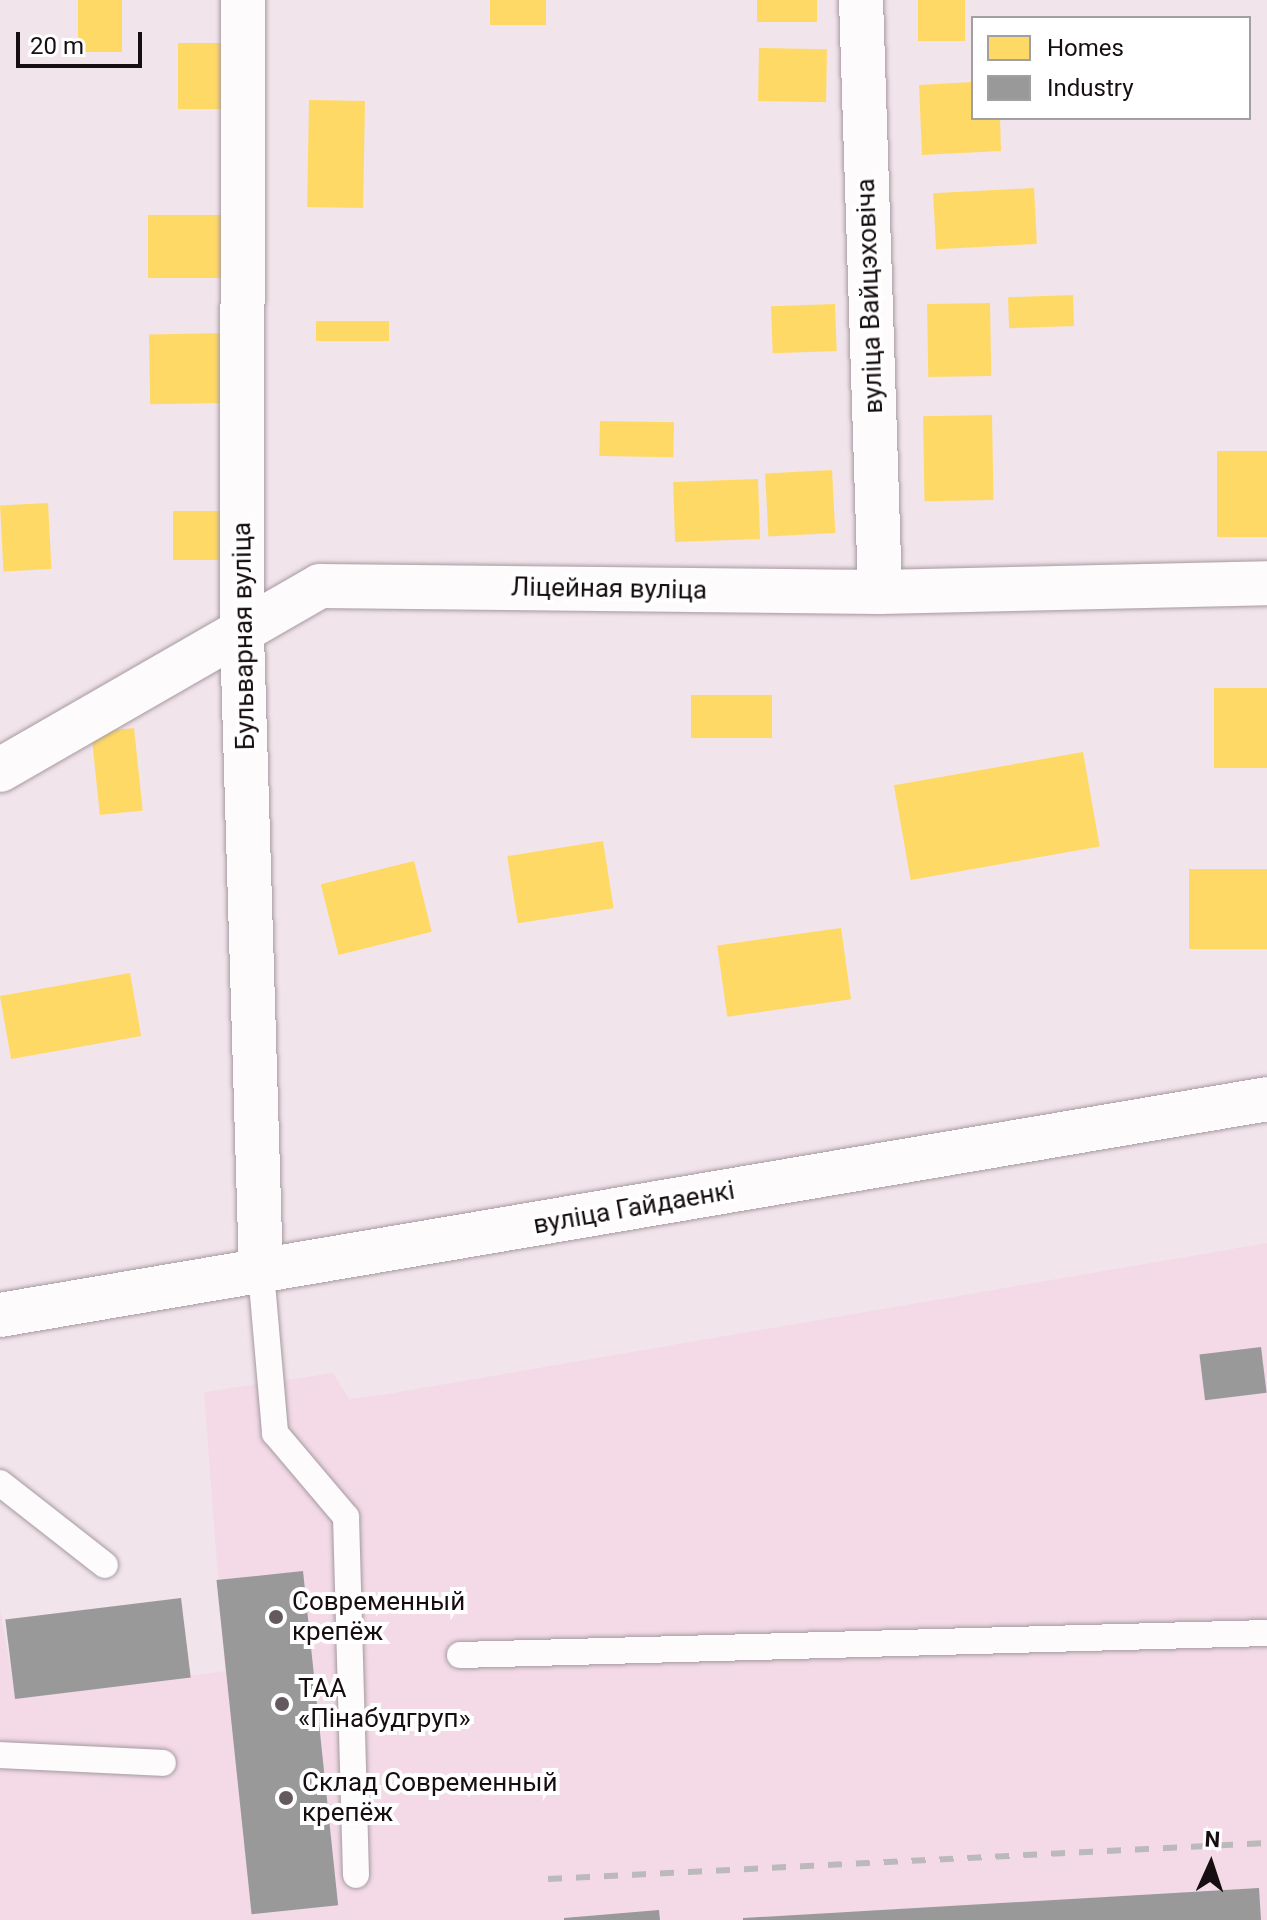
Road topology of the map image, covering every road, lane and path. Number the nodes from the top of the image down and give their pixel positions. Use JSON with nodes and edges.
{"nodes":[{"id":1,"x":243,"y":0,"type":"edge"},
{"id":2,"x":861,"y":0,"type":"edge"},
{"id":3,"x":1267,"y":583,"type":"edge"},
{"id":4,"x":880,"y":592,"type":"junction"},
{"id":5,"x":242,"y":635,"type":"junction"},
{"id":6,"x":0,"y":770,"type":"edge"},
{"id":7,"x":1267,"y":1099,"type":"edge"},
{"id":8,"x":261,"y":1272,"type":"junction"},
{"id":9,"x":0,"y":1315,"type":"edge"},
{"id":10,"x":0,"y":1483,"type":"edge"},
{"id":11,"x":105,"y":1565,"type":"dead end"},
{"id":12,"x":1267,"y":1633,"type":"edge"},
{"id":13,"x":460,"y":1655,"type":"dead end"},
{"id":14,"x":0,"y":1755,"type":"edge"},
{"id":15,"x":163,"y":1763,"type":"dead end"},
{"id":16,"x":356,"y":1875,"type":"dead end"}],
"edges":[{"from":1,"to":5,"type":"street","name":"Бульварная вуліца"},
{"from":2,"to":4,"type":"street","name":"вуліца Вайцэховіча"},
{"from":3,"to":4,"type":"street","name":"Ліцейная вуліца"},
{"from":4,"to":5,"type":"street","name":"Ліцейная вуліца"},
{"from":5,"to":6,"type":"street","name":"Ліцейная вуліца"},
{"from":5,"to":8,"type":"street","name":"Бульварная вуліца"},
{"from":7,"to":8,"type":"street","name":"вуліца Гайдаенкі"},
{"from":8,"to":9,"type":"street","name":"вуліца Гайдаенкі"},
{"from":8,"to":16,"type":"lane"},
{"from":10,"to":11,"type":"lane"},
{"from":12,"to":13,"type":"lane"},
{"from":14,"to":15,"type":"lane"}]}
